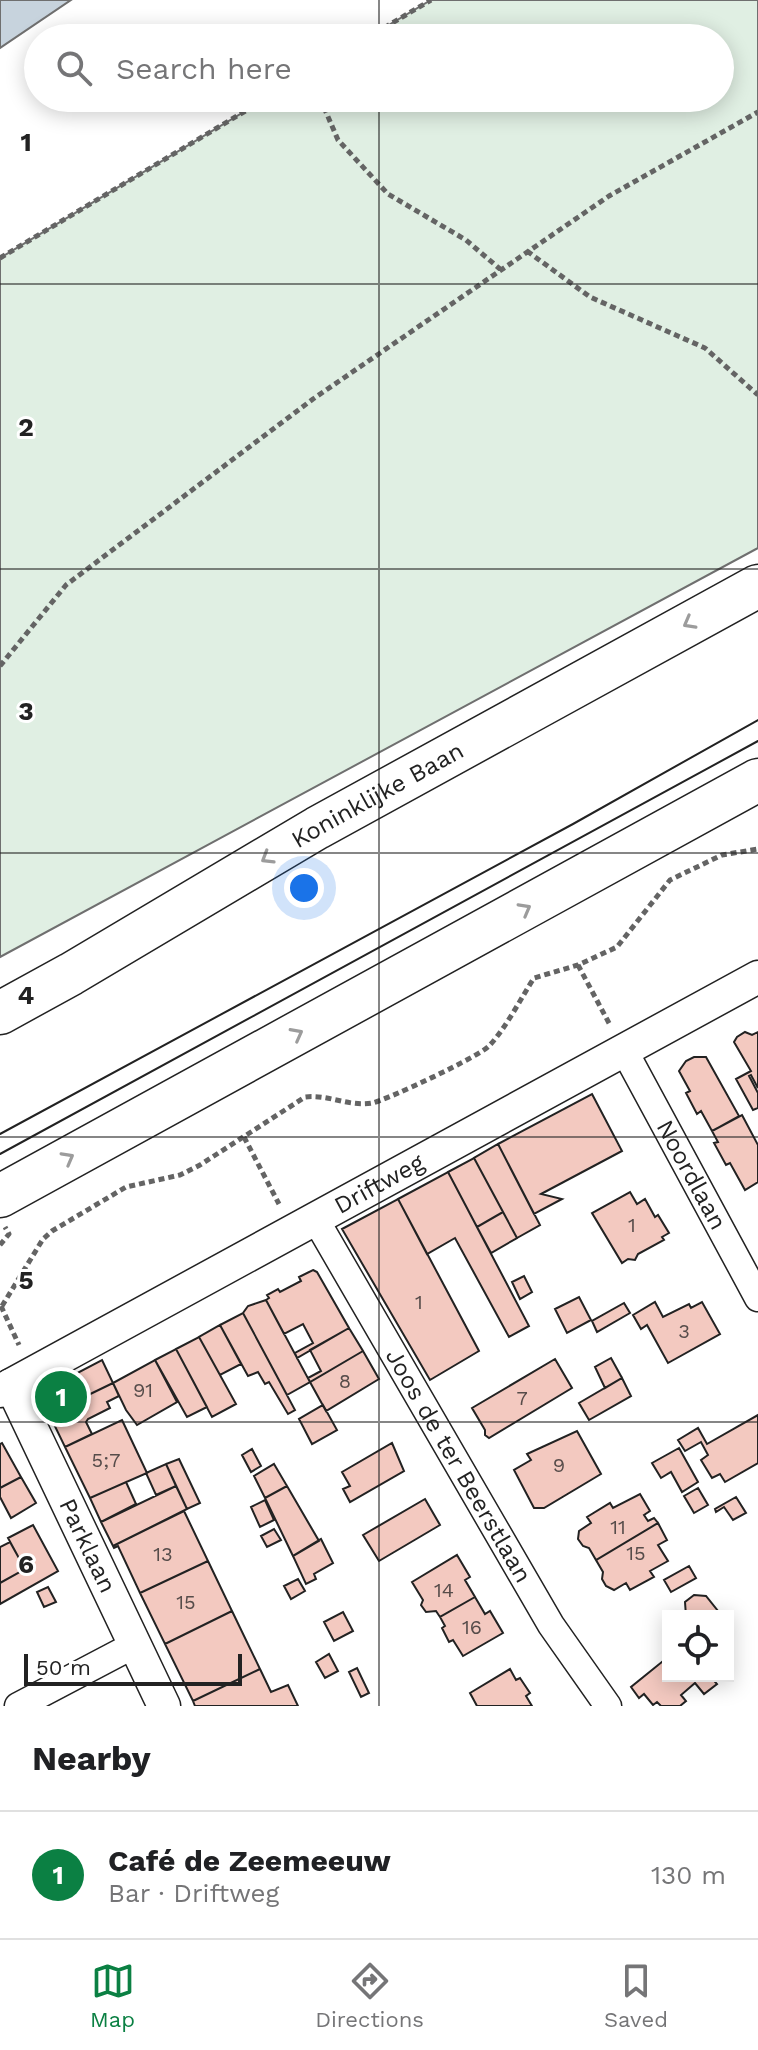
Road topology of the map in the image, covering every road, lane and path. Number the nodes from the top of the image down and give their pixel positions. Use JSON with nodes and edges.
{"nodes":[{"id":1,"x":431,"y":0,"type":"edge"},
{"id":2,"x":391,"y":24,"type":"edge"},
{"id":3,"x":244,"y":112,"type":"edge"},
{"id":4,"x":326,"y":112,"type":"edge"},
{"id":5,"x":758,"y":112,"type":"edge"},
{"id":6,"x":527,"y":251,"type":"junction"},
{"id":7,"x":0,"y":258,"type":"edge"},
{"id":8,"x":500,"y":269,"type":"junction"},
{"id":9,"x":758,"y":395,"type":"edge"},
{"id":10,"x":758,"y":586,"type":"edge"},
{"id":11,"x":0,"y":666,"type":"edge"},
{"id":12,"x":758,"y":780,"type":"edge"},
{"id":13,"x":758,"y":849,"type":"edge"},
{"id":14,"x":578,"y":965,"type":"junction"},
{"id":15,"x":758,"y":977,"type":"edge"},
{"id":16,"x":0,"y":1013,"type":"edge"},
{"id":17,"x":617,"y":1037,"type":"junction"},
{"id":18,"x":244,"y":1137,"type":"junction"},
{"id":19,"x":0,"y":1196,"type":"edge"},
{"id":20,"x":279,"y":1204,"type":"dead end"},
{"id":21,"x":316,"y":1220,"type":"junction"},
{"id":22,"x":758,"y":1298,"type":"edge"},
{"id":23,"x":1,"y":1305,"type":"edge"},
{"id":24,"x":19,"y":1345,"type":"dead end"},
{"id":25,"x":6,"y":1388,"type":"edge"},
{"id":26,"x":134,"y":1645,"type":"junction"},
{"id":27,"x":18,"y":1706,"type":"edge"},
{"id":28,"x":164,"y":1706,"type":"edge"},
{"id":29,"x":608,"y":1706,"type":"edge"}],
"edges":[{"from":1,"to":2,"type":"path"},
{"from":3,"to":7,"type":"path"},
{"from":4,"to":8,"type":"path"},
{"from":5,"to":6,"type":"path"},
{"from":6,"to":8,"type":"path"},
{"from":6,"to":9,"type":"path"},
{"from":8,"to":11,"type":"path"},
{"from":10,"to":16,"type":"main road","name":"Koninklijke Baan","one_way":true},
{"from":19,"to":12,"type":"main road","one_way":true},
{"from":13,"to":14,"type":"path"},
{"from":14,"to":17,"type":"path"},
{"from":14,"to":18,"type":"path"},
{"from":15,"to":17,"type":"street","name":"Driftweg"},
{"from":17,"to":21,"type":"street","name":"Driftweg"},
{"from":17,"to":22,"type":"street","name":"Noordlaan"},
{"from":18,"to":20,"type":"path"},
{"from":18,"to":23,"type":"path"},
{"from":21,"to":25,"type":"street","name":"Driftweg"},
{"from":21,"to":29,"type":"street","name":"Joos de ter Beerstlaan"},
{"from":23,"to":24,"type":"path"},
{"from":25,"to":26,"type":"street","name":"Parklaan"},
{"from":26,"to":27,"type":"street"},
{"from":26,"to":28,"type":"street","name":"Parklaan"}]}
